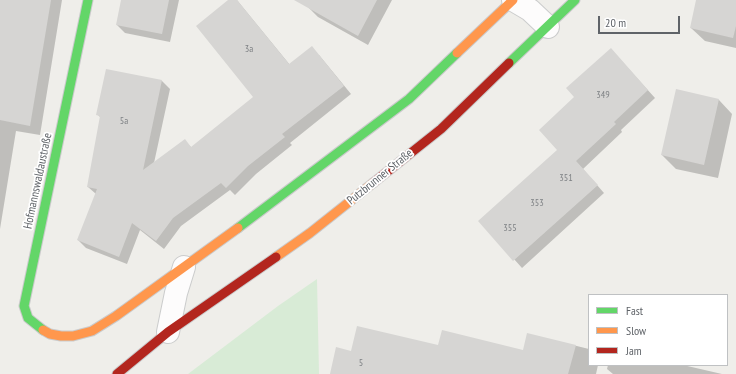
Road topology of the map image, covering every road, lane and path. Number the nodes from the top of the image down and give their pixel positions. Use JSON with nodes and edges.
{"nodes":[{"id":1,"x":88,"y":0,"type":"edge"},
{"id":2,"x":513,"y":0,"type":"edge"},
{"id":3,"x":575,"y":0,"type":"edge"},
{"id":4,"x":548,"y":27,"type":"junction"},
{"id":5,"x":184,"y":267,"type":"junction"},
{"id":6,"x":168,"y":332,"type":"junction"},
{"id":7,"x":117,"y":374,"type":"edge"}],
"edges":[{"from":1,"to":5,"type":"street","name":"Hofmannswaldaustraße"},
{"from":2,"to":4,"type":"street"},
{"from":2,"to":5,"type":"street"},
{"from":3,"to":4,"type":"street","name":"Putzbrunner Straße"},
{"from":4,"to":6,"type":"street","name":"Putzbrunner Straße"},
{"from":5,"to":6,"type":"street"},
{"from":6,"to":7,"type":"street","name":"Putzbrunner Straße"}]}
